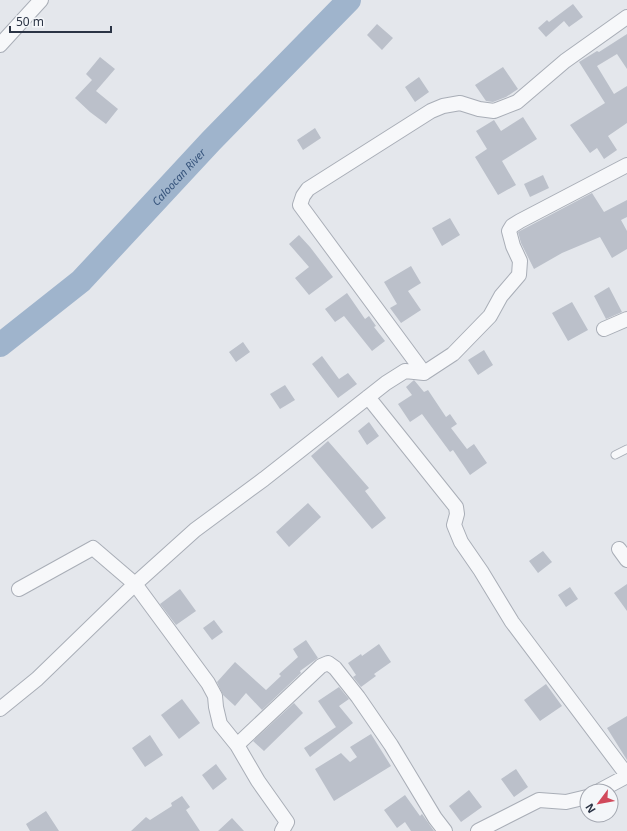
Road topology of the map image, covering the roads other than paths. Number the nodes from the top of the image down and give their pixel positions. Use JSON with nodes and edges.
{"nodes":[{"id":1,"x":41,"y":0,"type":"edge"},
{"id":2,"x":627,"y":18,"type":"edge"},
{"id":3,"x":0,"y":45,"type":"edge"},
{"id":4,"x":627,"y":165,"type":"edge"},
{"id":5,"x":627,"y":319,"type":"edge"},
{"id":6,"x":604,"y":329,"type":"dead end"},
{"id":7,"x":424,"y":373,"type":"junction"},
{"id":8,"x":368,"y":397,"type":"junction"},
{"id":9,"x":627,"y":449,"type":"edge"},
{"id":10,"x":615,"y":455,"type":"dead end"},
{"id":11,"x":135,"y":584,"type":"junction"},
{"id":12,"x":19,"y":589,"type":"dead end"},
{"id":13,"x":0,"y":709,"type":"edge"},
{"id":14,"x":237,"y":745,"type":"junction"},
{"id":15,"x":627,"y":776,"type":"edge"},
{"id":16,"x":614,"y":783,"type":"edge"},
{"id":17,"x":579,"y":800,"type":"edge"},
{"id":18,"x":282,"y":831,"type":"edge"},
{"id":19,"x":445,"y":831,"type":"edge"},
{"id":20,"x":478,"y":831,"type":"edge"}],
"edges":[{"from":1,"to":3,"type":"street"},
{"from":2,"to":7,"type":"street"},
{"from":4,"to":7,"type":"street"},
{"from":5,"to":6,"type":"street"},
{"from":7,"to":8,"type":"street"},
{"from":8,"to":11,"type":"street"},
{"from":8,"to":15,"type":"street"},
{"from":9,"to":10,"type":"lane"},
{"from":11,"to":12,"type":"street"},
{"from":11,"to":13,"type":"street"},
{"from":11,"to":14,"type":"street"},
{"from":14,"to":18,"type":"street"},
{"from":14,"to":19,"type":"street"},
{"from":15,"to":16,"type":"street"},
{"from":17,"to":20,"type":"street"}]}
